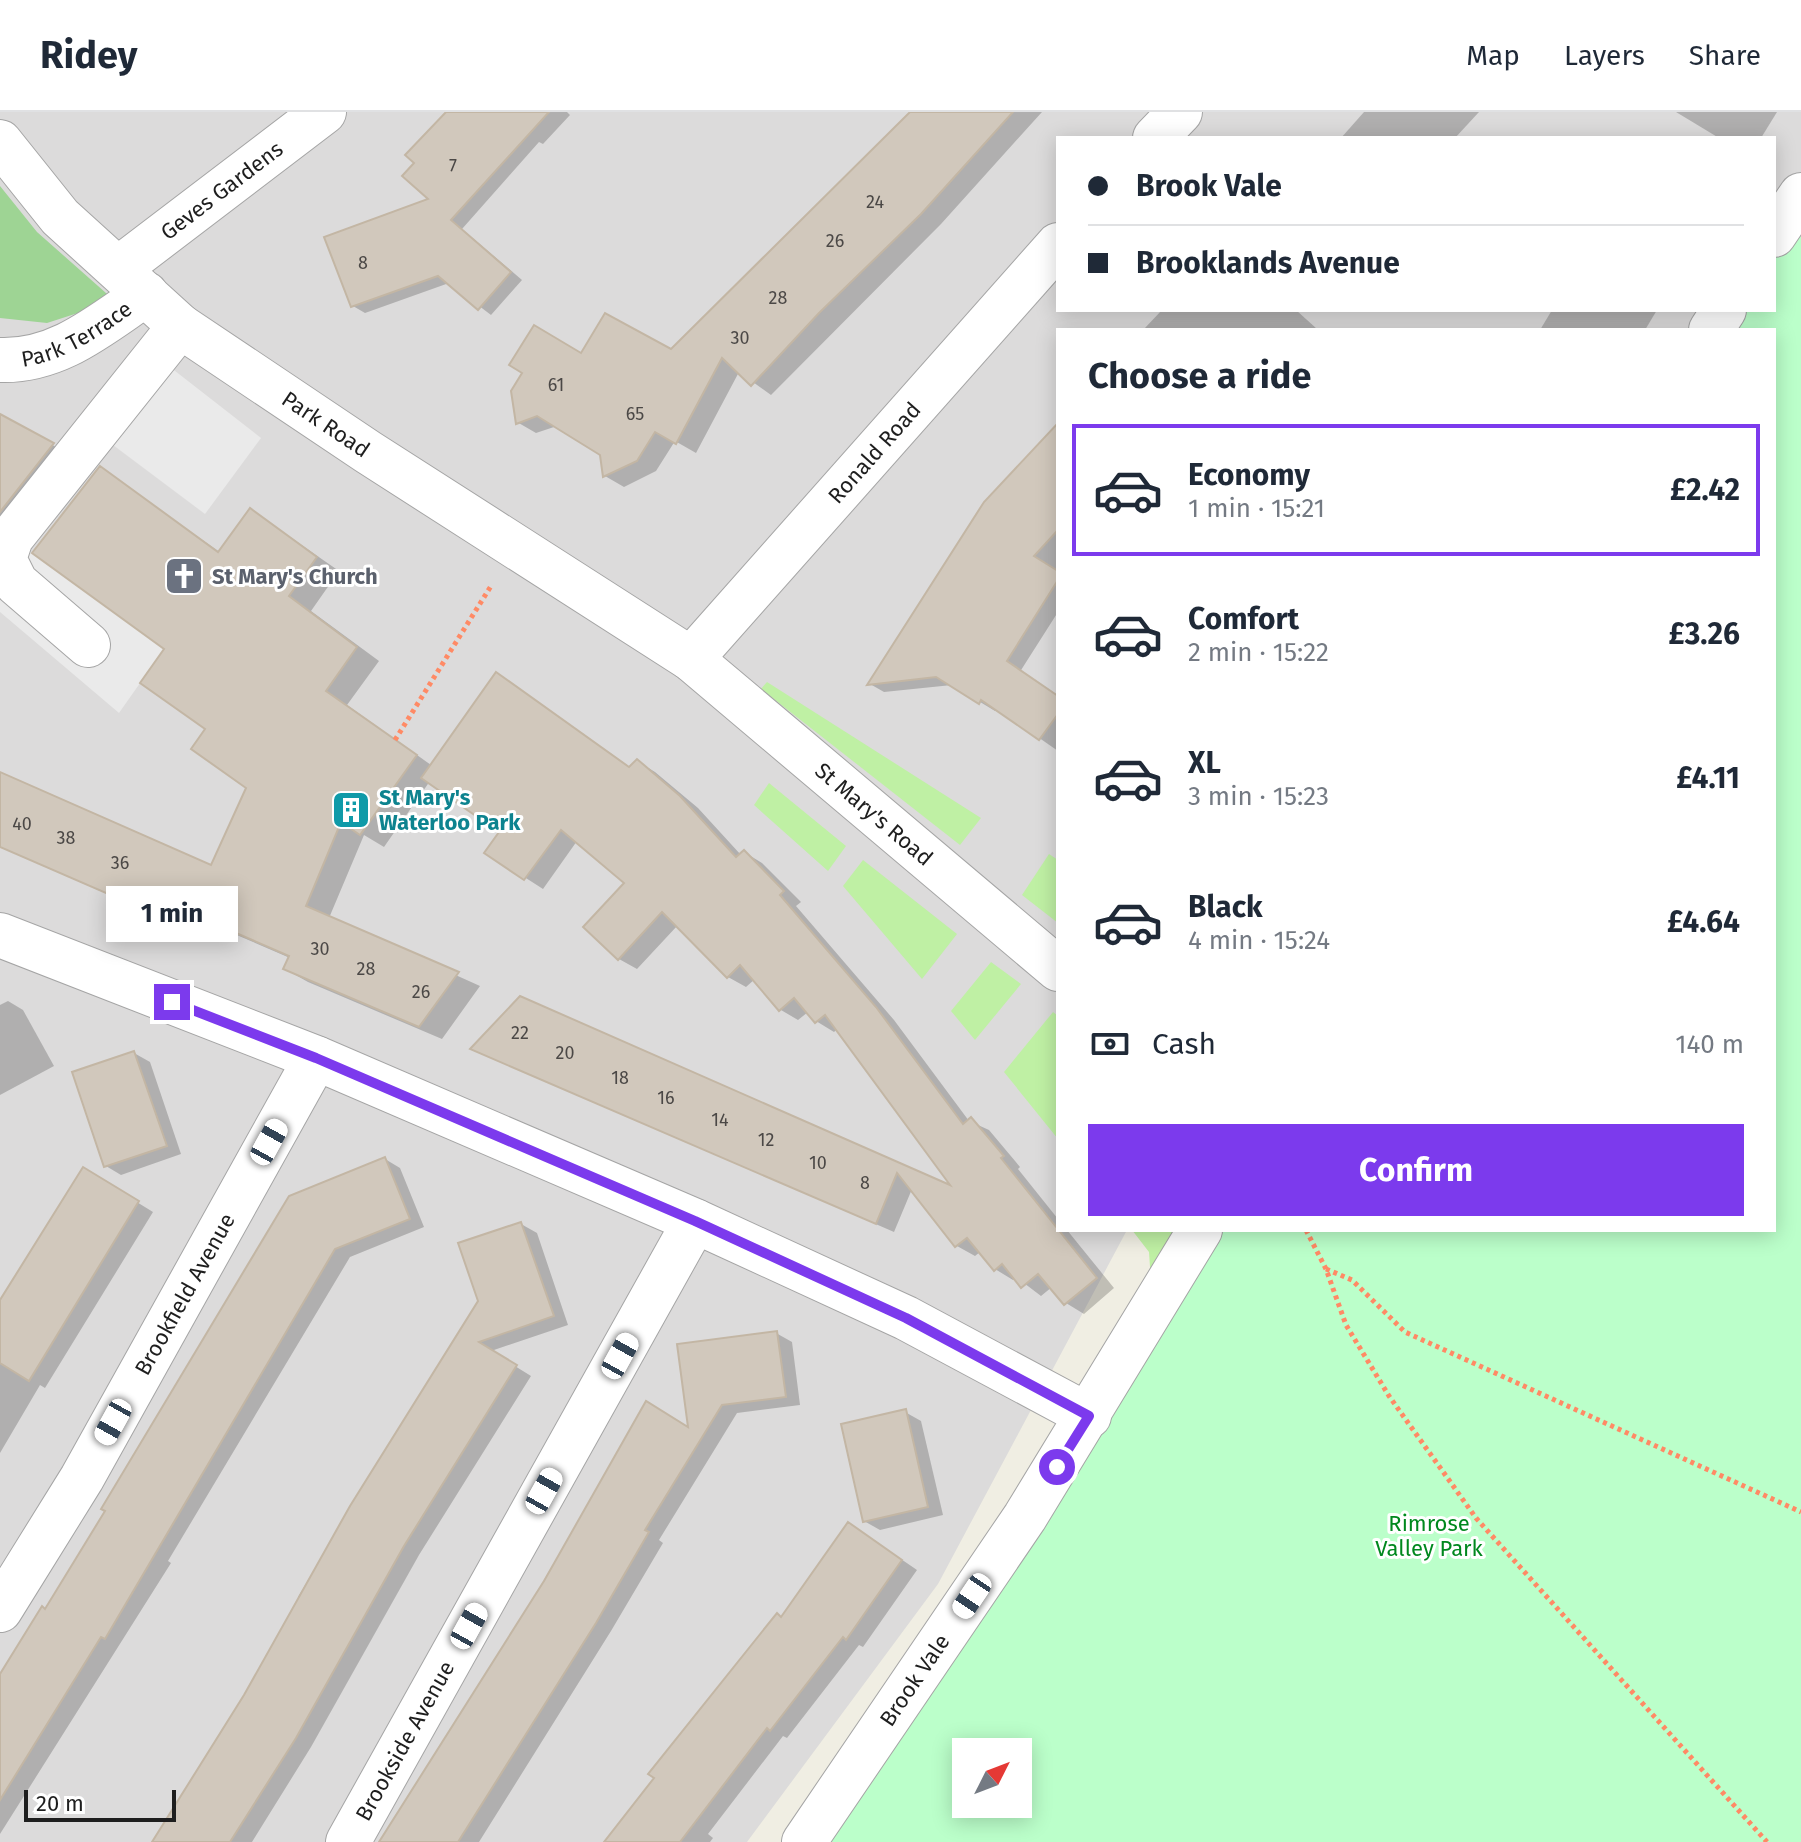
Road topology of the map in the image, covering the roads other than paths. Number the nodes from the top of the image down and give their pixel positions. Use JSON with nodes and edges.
{"nodes":[{"id":1,"x":324,"y":112,"type":"edge"},
{"id":2,"x":1180,"y":112,"type":"edge"},
{"id":3,"x":1157,"y":136,"type":"edge"},
{"id":4,"x":0,"y":142,"type":"edge"},
{"id":5,"x":1801,"y":195,"type":"edge"},
{"id":6,"x":1776,"y":232,"type":"edge"},
{"id":7,"x":1056,"y":247,"type":"edge"},
{"id":8,"x":132,"y":282,"type":"junction"},
{"id":9,"x":180,"y":326,"type":"junction"},
{"id":10,"x":0,"y":360,"type":"edge"},
{"id":11,"x":88,"y":645,"type":"dead end"},
{"id":12,"x":691,"y":659,"type":"junction"},
{"id":13,"x":0,"y":935,"type":"edge"},
{"id":14,"x":1056,"y":967,"type":"edge"},
{"id":15,"x":316,"y":1058,"type":"junction"},
{"id":16,"x":695,"y":1221,"type":"junction"},
{"id":17,"x":1199,"y":1232,"type":"edge"},
{"id":18,"x":1089,"y":1416,"type":"junction"},
{"id":19,"x":0,"y":1610,"type":"edge"},
{"id":20,"x":348,"y":1842,"type":"edge"},
{"id":21,"x":804,"y":1842,"type":"edge"}],
"edges":[{"from":1,"to":8,"type":"street","name":"Geves Gardens"},
{"from":2,"to":3,"type":"street"},
{"from":4,"to":8,"type":"street","name":"Park Road"},
{"from":5,"to":6,"type":"street"},
{"from":7,"to":12,"type":"street","name":"Ronald Road"},
{"from":8,"to":9,"type":"street","name":"Park Road"},
{"from":8,"to":10,"type":"street","name":"Park Terrace"},
{"from":9,"to":11,"type":"street"},
{"from":9,"to":12,"type":"street","name":"Park Road"},
{"from":12,"to":14,"type":"street","name":"St Mary's Road"},
{"from":13,"to":15,"type":"street"},
{"from":15,"to":16,"type":"street"},
{"from":15,"to":19,"type":"street","name":"Brookfield Avenue"},
{"from":16,"to":18,"type":"street"},
{"from":16,"to":20,"type":"street","name":"Brookside Avenue"},
{"from":17,"to":18,"type":"street","name":"Brook Vale"},
{"from":18,"to":21,"type":"street","name":"Brook Vale"}]}
